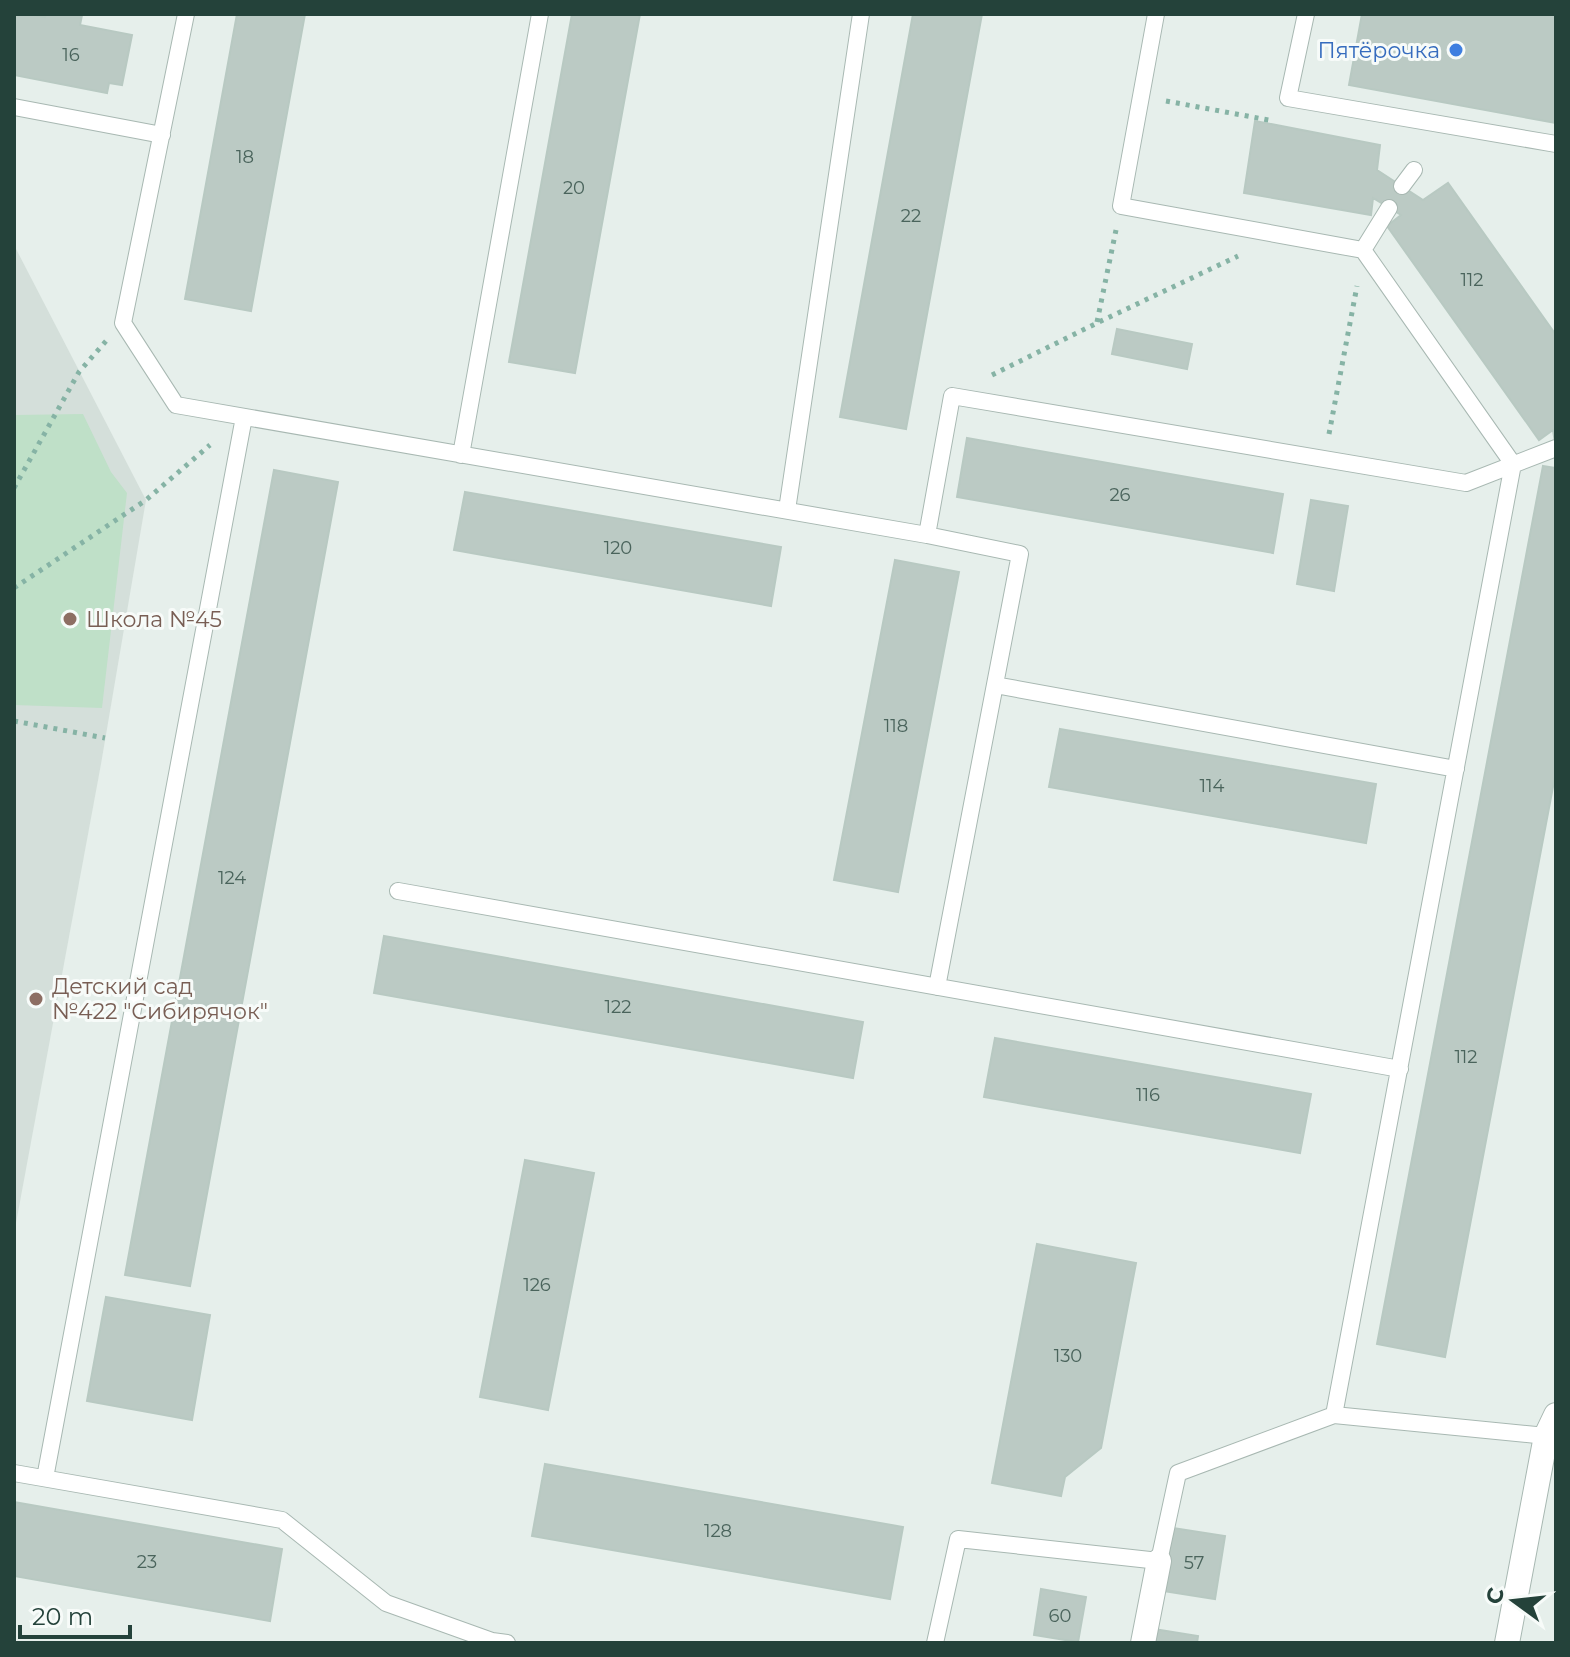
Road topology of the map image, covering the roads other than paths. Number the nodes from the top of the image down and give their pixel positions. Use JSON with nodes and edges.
{"nodes":[{"id":1,"x":186,"y":14,"type":"edge"},
{"id":2,"x":540,"y":14,"type":"edge"},
{"id":3,"x":861,"y":14,"type":"edge"},
{"id":4,"x":1156,"y":14,"type":"edge"},
{"id":5,"x":1306,"y":14,"type":"edge"},
{"id":6,"x":14,"y":107,"type":"edge"},
{"id":7,"x":162,"y":135,"type":"junction"},
{"id":8,"x":1556,"y":144,"type":"edge"},
{"id":9,"x":1414,"y":170,"type":"dead end"},
{"id":10,"x":1402,"y":186,"type":"dead end"},
{"id":11,"x":1389,"y":208,"type":"dead end"},
{"id":12,"x":1363,"y":250,"type":"junction"},
{"id":13,"x":244,"y":417,"type":"junction"},
{"id":14,"x":1556,"y":448,"type":"edge"},
{"id":15,"x":461,"y":455,"type":"junction"},
{"id":16,"x":1513,"y":464,"type":"junction"},
{"id":17,"x":787,"y":510,"type":"junction"},
{"id":18,"x":927,"y":535,"type":"junction"},
{"id":19,"x":995,"y":685,"type":"junction"},
{"id":20,"x":1456,"y":769,"type":"junction"},
{"id":21,"x":398,"y":891,"type":"dead end"},
{"id":22,"x":937,"y":987,"type":"junction"},
{"id":23,"x":1400,"y":1069,"type":"junction"},
{"id":24,"x":1334,"y":1415,"type":"junction"},
{"id":25,"x":1551,"y":1425,"type":"edge"},
{"id":26,"x":14,"y":1473,"type":"edge"},
{"id":27,"x":45,"y":1478,"type":"junction"},
{"id":28,"x":1159,"y":1561,"type":"junction"},
{"id":29,"x":507,"y":1643,"type":"edge"},
{"id":30,"x":935,"y":1643,"type":"edge"},
{"id":31,"x":1143,"y":1643,"type":"edge"},
{"id":32,"x":1507,"y":1643,"type":"edge"}],
"edges":[{"from":1,"to":7,"type":"lane"},
{"from":2,"to":15,"type":"lane"},
{"from":3,"to":17,"type":"lane"},
{"from":4,"to":12,"type":"lane"},
{"from":5,"to":8,"type":"lane"},
{"from":6,"to":7,"type":"lane"},
{"from":7,"to":13,"type":"lane"},
{"from":9,"to":10,"type":"lane"},
{"from":11,"to":12,"type":"lane"},
{"from":12,"to":16,"type":"lane"},
{"from":13,"to":15,"type":"lane"},
{"from":13,"to":27,"type":"lane"},
{"from":14,"to":16,"type":"lane"},
{"from":15,"to":17,"type":"lane"},
{"from":16,"to":18,"type":"lane"},
{"from":16,"to":20,"type":"lane"},
{"from":17,"to":18,"type":"lane"},
{"from":18,"to":19,"type":"lane"},
{"from":19,"to":20,"type":"lane"},
{"from":19,"to":22,"type":"lane"},
{"from":20,"to":23,"type":"lane"},
{"from":21,"to":22,"type":"lane"},
{"from":22,"to":23,"type":"lane"},
{"from":23,"to":24,"type":"lane"},
{"from":24,"to":25,"type":"lane"},
{"from":24,"to":28,"type":"lane"},
{"from":25,"to":32,"type":"street"},
{"from":26,"to":27,"type":"lane"},
{"from":27,"to":29,"type":"lane"},
{"from":28,"to":30,"type":"lane"},
{"from":28,"to":31,"type":"street"}]}
